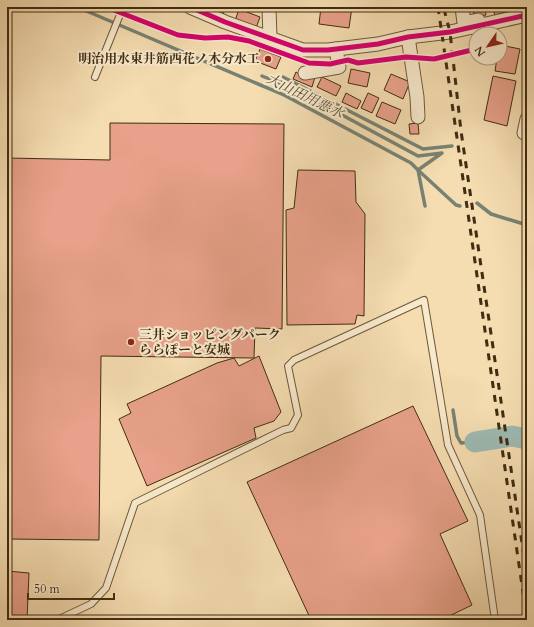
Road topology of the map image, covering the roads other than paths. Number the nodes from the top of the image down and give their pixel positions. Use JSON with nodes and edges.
{"nodes":[{"id":1,"x":123,"y":7,"type":"edge"},
{"id":2,"x":190,"y":7,"type":"edge"},
{"id":3,"x":269,"y":7,"type":"edge"},
{"id":4,"x":462,"y":7,"type":"edge"},
{"id":5,"x":527,"y":15,"type":"edge"},
{"id":6,"x":512,"y":18,"type":"junction"},
{"id":7,"x":408,"y":37,"type":"junction"},
{"id":8,"x":270,"y":38,"type":"junction"},
{"id":9,"x":336,"y":49,"type":"junction"},
{"id":10,"x":305,"y":73,"type":"dead end"},
{"id":11,"x":95,"y":77,"type":"dead end"},
{"id":12,"x":418,"y":117,"type":"dead end"},
{"id":13,"x":527,"y":119,"type":"edge"},
{"id":14,"x":527,"y":133,"type":"edge"},
{"id":15,"x":57,"y":620,"type":"edge"},
{"id":16,"x":495,"y":620,"type":"edge"}],
"edges":[{"from":1,"to":11,"type":"lane"},
{"from":2,"to":8,"type":"street"},
{"from":3,"to":8,"type":"street"},
{"from":4,"to":6,"type":"street"},
{"from":5,"to":6,"type":"street"},
{"from":6,"to":7,"type":"street"},
{"from":7,"to":9,"type":"street"},
{"from":7,"to":12,"type":"street"},
{"from":8,"to":9,"type":"street"},
{"from":9,"to":10,"type":"street"},
{"from":13,"to":14,"type":"street"},
{"from":15,"to":16,"type":"lane"}]}
